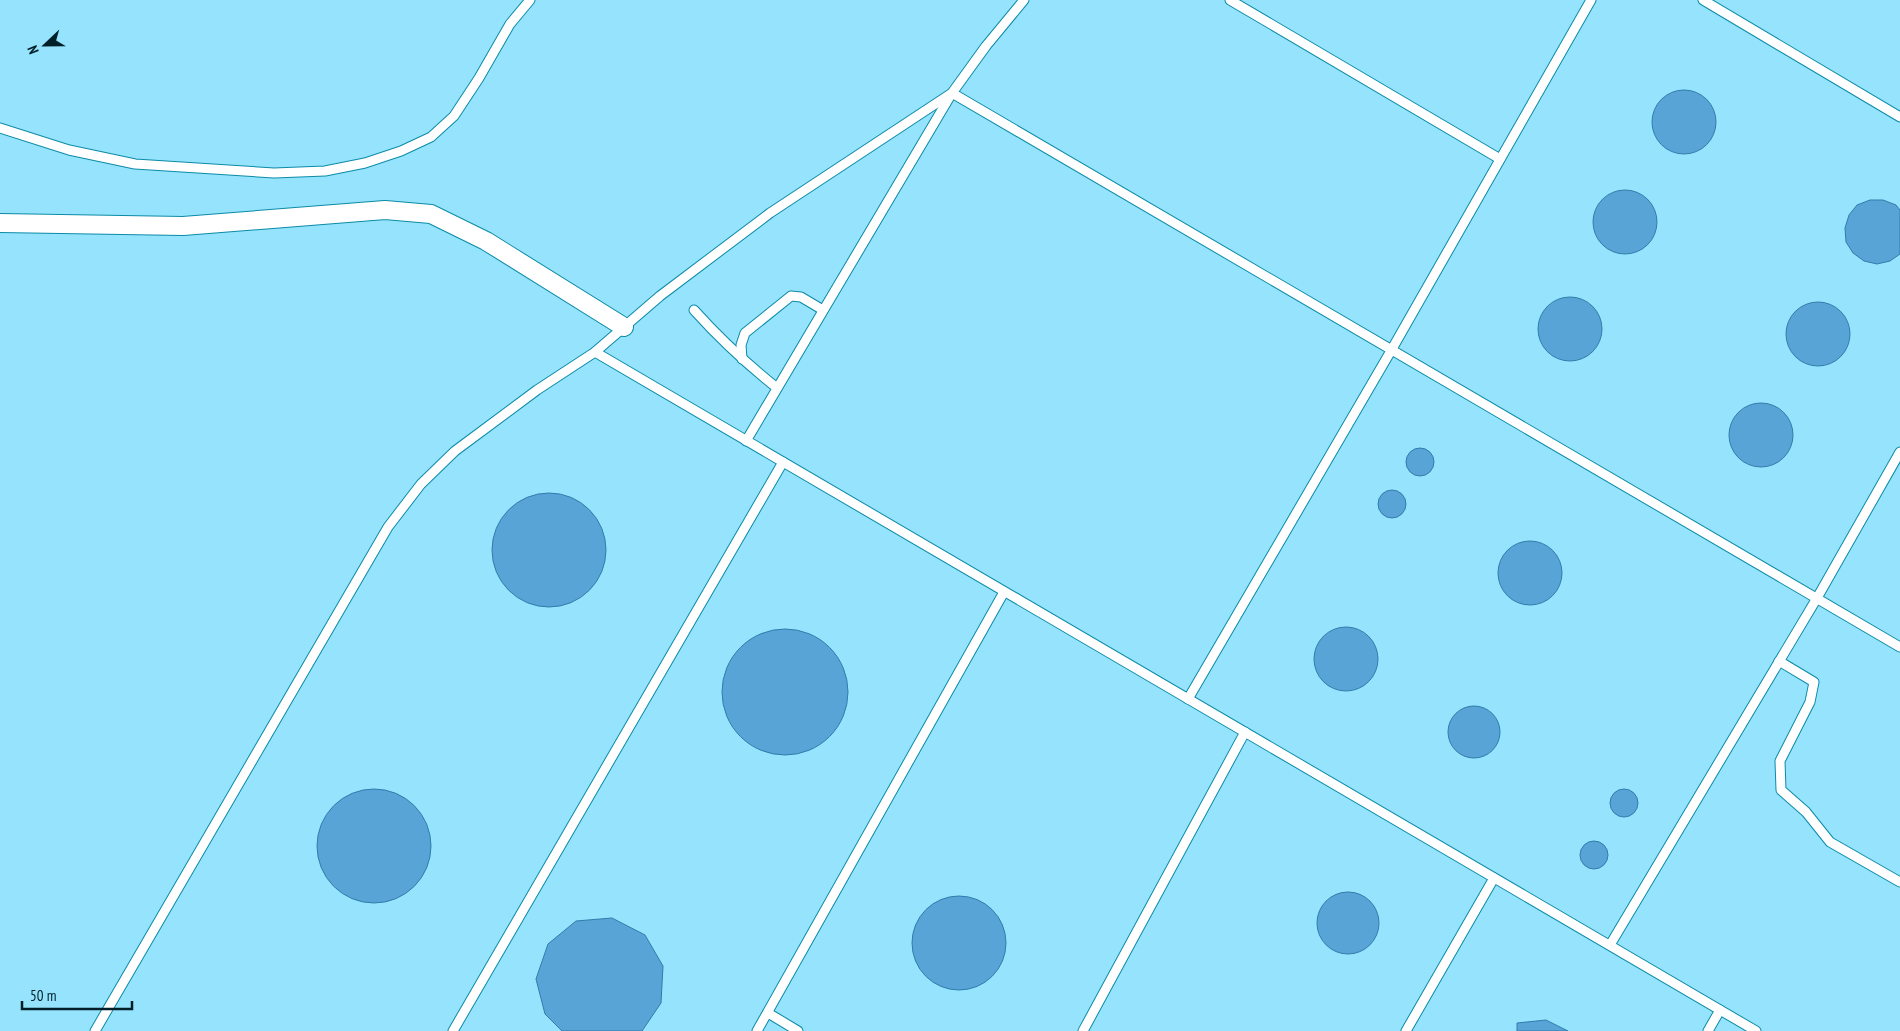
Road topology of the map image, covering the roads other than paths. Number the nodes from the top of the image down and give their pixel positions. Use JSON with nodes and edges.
{"nodes":[{"id":1,"x":530,"y":0,"type":"edge"},
{"id":2,"x":1024,"y":0,"type":"edge"},
{"id":3,"x":1230,"y":0,"type":"edge"},
{"id":4,"x":1591,"y":0,"type":"edge"},
{"id":5,"x":1703,"y":0,"type":"edge"},
{"id":6,"x":952,"y":93,"type":"junction"},
{"id":7,"x":1900,"y":117,"type":"edge"},
{"id":8,"x":0,"y":128,"type":"edge"},
{"id":9,"x":1500,"y":159,"type":"junction"},
{"id":10,"x":0,"y":223,"type":"edge"},
{"id":11,"x":694,"y":310,"type":"dead end"},
{"id":12,"x":823,"y":310,"type":"junction"},
{"id":13,"x":624,"y":327,"type":"junction"},
{"id":14,"x":1392,"y":349,"type":"junction"},
{"id":15,"x":594,"y":352,"type":"junction"},
{"id":16,"x":742,"y":359,"type":"junction"},
{"id":17,"x":777,"y":388,"type":"junction"},
{"id":18,"x":746,"y":441,"type":"junction"},
{"id":19,"x":1900,"y":452,"type":"edge"},
{"id":20,"x":783,"y":462,"type":"junction"},
{"id":21,"x":1004,"y":592,"type":"junction"},
{"id":22,"x":1817,"y":598,"type":"junction"},
{"id":23,"x":1900,"y":647,"type":"edge"},
{"id":24,"x":1779,"y":661,"type":"junction"},
{"id":25,"x":1188,"y":699,"type":"junction"},
{"id":26,"x":1245,"y":732,"type":"junction"},
{"id":27,"x":1494,"y":878,"type":"junction"},
{"id":28,"x":1900,"y":882,"type":"edge"},
{"id":29,"x":1610,"y":945,"type":"junction"},
{"id":30,"x":1720,"y":1010,"type":"junction"},
{"id":31,"x":768,"y":1013,"type":"junction"},
{"id":32,"x":95,"y":1031,"type":"edge"},
{"id":33,"x":453,"y":1031,"type":"edge"},
{"id":34,"x":757,"y":1031,"type":"edge"},
{"id":35,"x":798,"y":1031,"type":"edge"},
{"id":36,"x":1083,"y":1031,"type":"edge"},
{"id":37,"x":1406,"y":1031,"type":"edge"},
{"id":38,"x":1708,"y":1031,"type":"edge"},
{"id":39,"x":1756,"y":1031,"type":"edge"}],
"edges":[{"from":1,"to":8,"type":"lane"},
{"from":2,"to":6,"type":"lane"},
{"from":3,"to":9,"type":"lane"},
{"from":4,"to":9,"type":"lane"},
{"from":5,"to":7,"type":"lane"},
{"from":6,"to":12,"type":"lane"},
{"from":6,"to":13,"type":"lane"},
{"from":6,"to":14,"type":"lane"},
{"from":9,"to":14,"type":"lane"},
{"from":10,"to":13,"type":"street"},
{"from":11,"to":16,"type":"lane"},
{"from":12,"to":16,"type":"lane"},
{"from":12,"to":17,"type":"lane"},
{"from":13,"to":15,"type":"lane"},
{"from":14,"to":22,"type":"lane"},
{"from":14,"to":25,"type":"lane"},
{"from":15,"to":18,"type":"lane"},
{"from":15,"to":32,"type":"lane"},
{"from":16,"to":17,"type":"lane"},
{"from":17,"to":18,"type":"lane"},
{"from":18,"to":20,"type":"lane"},
{"from":19,"to":22,"type":"lane"},
{"from":20,"to":21,"type":"lane"},
{"from":20,"to":33,"type":"lane"},
{"from":21,"to":25,"type":"lane"},
{"from":21,"to":31,"type":"lane"},
{"from":22,"to":23,"type":"lane"},
{"from":22,"to":24,"type":"lane"},
{"from":24,"to":28,"type":"lane"},
{"from":24,"to":29,"type":"lane"},
{"from":25,"to":26,"type":"lane"},
{"from":26,"to":27,"type":"lane"},
{"from":26,"to":36,"type":"lane"},
{"from":27,"to":29,"type":"lane"},
{"from":27,"to":37,"type":"lane"},
{"from":29,"to":30,"type":"lane"},
{"from":30,"to":38,"type":"lane"},
{"from":30,"to":39,"type":"lane"},
{"from":31,"to":34,"type":"lane"},
{"from":31,"to":35,"type":"lane"}]}
